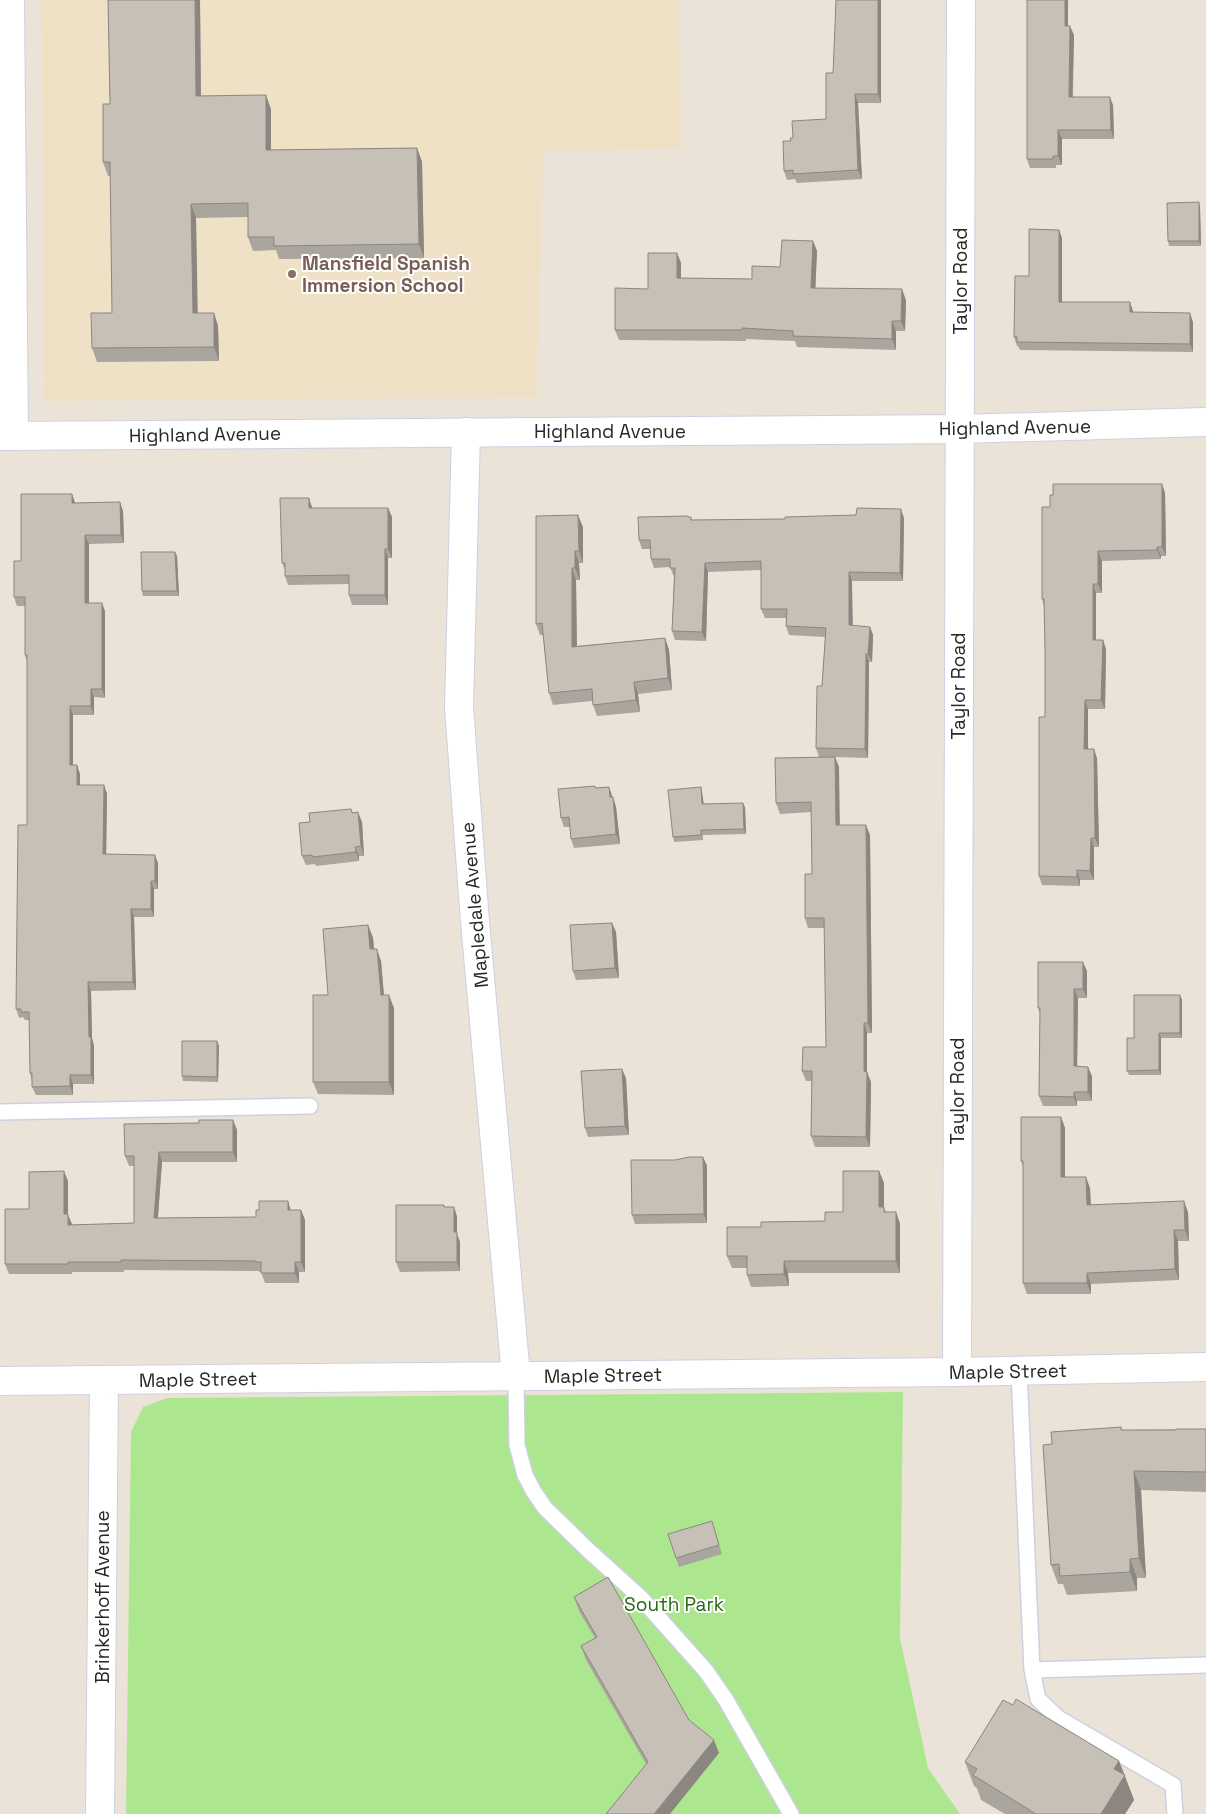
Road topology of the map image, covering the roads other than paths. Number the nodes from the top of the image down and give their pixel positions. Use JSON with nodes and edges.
{"nodes":[{"id":1,"x":10,"y":0,"type":"edge"},
{"id":2,"x":961,"y":0,"type":"edge"},
{"id":3,"x":1206,"y":422,"type":"edge"},
{"id":4,"x":959,"y":428,"type":"junction"},
{"id":5,"x":466,"y":432,"type":"junction"},
{"id":6,"x":7,"y":436,"type":"edge"},
{"id":7,"x":310,"y":1106,"type":"dead end"},
{"id":8,"x":0,"y":1112,"type":"edge"},
{"id":9,"x":1206,"y":1367,"type":"edge"},
{"id":10,"x":1018,"y":1370,"type":"junction"},
{"id":11,"x":956,"y":1372,"type":"junction"},
{"id":12,"x":516,"y":1376,"type":"junction"},
{"id":13,"x":104,"y":1380,"type":"junction"},
{"id":14,"x":0,"y":1381,"type":"edge"},
{"id":15,"x":1206,"y":1665,"type":"edge"},
{"id":16,"x":1032,"y":1670,"type":"junction"},
{"id":17,"x":100,"y":1814,"type":"edge"},
{"id":18,"x":791,"y":1814,"type":"edge"},
{"id":19,"x":1175,"y":1814,"type":"edge"}],
"edges":[{"from":1,"to":6,"type":"street"},
{"from":2,"to":4,"type":"street","name":"Taylor Road"},
{"from":3,"to":4,"type":"street","name":"Highland Avenue"},
{"from":4,"to":5,"type":"street","name":"Highland Avenue"},
{"from":4,"to":11,"type":"street","name":"Taylor Road"},
{"from":5,"to":6,"type":"street","name":"Highland Avenue"},
{"from":5,"to":12,"type":"street","name":"Mapledale Avenue"},
{"from":7,"to":8,"type":"lane"},
{"from":9,"to":10,"type":"street","name":"Maple Street"},
{"from":10,"to":11,"type":"street","name":"Maple Street"},
{"from":10,"to":16,"type":"lane"},
{"from":11,"to":12,"type":"street","name":"Maple Street"},
{"from":12,"to":13,"type":"street","name":"Maple Street"},
{"from":12,"to":18,"type":"lane"},
{"from":13,"to":14,"type":"street","name":"Maple Street"},
{"from":13,"to":17,"type":"street","name":"Brinkerhoff Avenue"},
{"from":15,"to":16,"type":"lane"},
{"from":16,"to":19,"type":"lane"}]}
